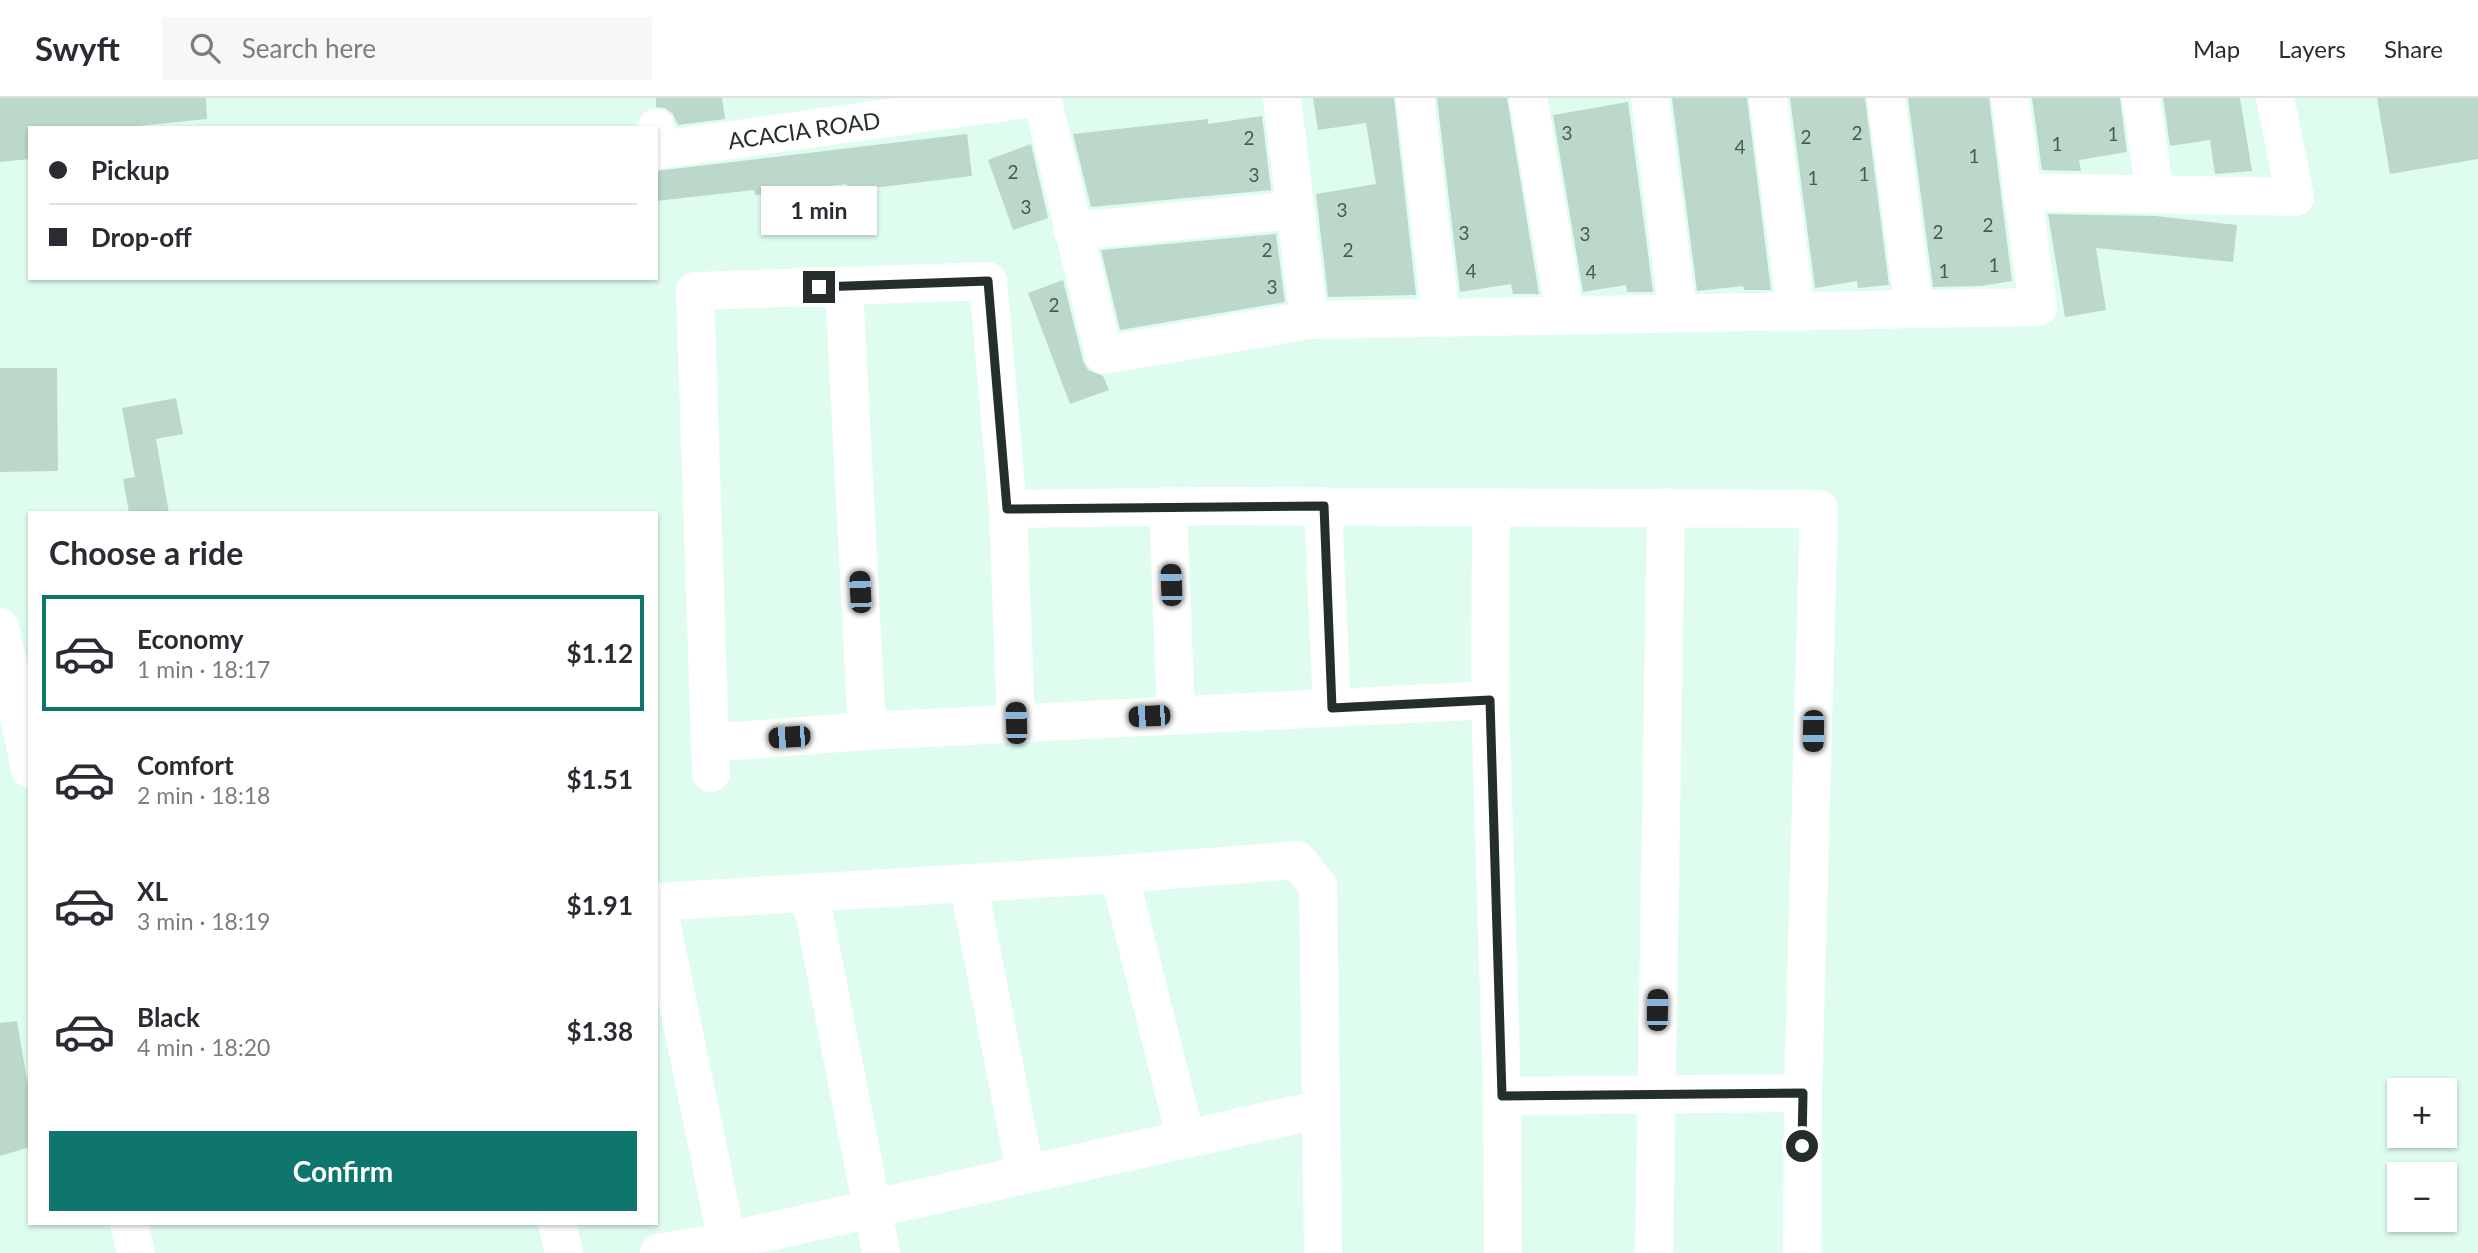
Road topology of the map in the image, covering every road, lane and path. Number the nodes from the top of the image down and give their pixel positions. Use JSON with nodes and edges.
{"nodes":[{"id":1,"x":653,"y":98,"type":"edge"},
{"id":2,"x":1032,"y":98,"type":"edge"},
{"id":3,"x":1042,"y":98,"type":"edge"},
{"id":4,"x":1282,"y":98,"type":"edge"},
{"id":5,"x":1415,"y":98,"type":"edge"},
{"id":6,"x":1528,"y":98,"type":"edge"},
{"id":7,"x":1650,"y":98,"type":"edge"},
{"id":8,"x":1768,"y":98,"type":"edge"},
{"id":9,"x":1886,"y":98,"type":"edge"},
{"id":10,"x":2010,"y":98,"type":"edge"},
{"id":11,"x":2141,"y":98,"type":"edge"},
{"id":12,"x":2275,"y":98,"type":"edge"},
{"id":13,"x":990,"y":101,"type":"edge"},
{"id":14,"x":857,"y":111,"type":"edge"},
{"id":15,"x":656,"y":126,"type":"edge"},
{"id":16,"x":658,"y":136,"type":"edge"},
{"id":17,"x":2022,"y":192,"type":"junction"},
{"id":18,"x":2155,"y":194,"type":"junction"},
{"id":19,"x":1296,"y":210,"type":"junction"},
{"id":20,"x":1073,"y":231,"type":"junction"},
{"id":21,"x":844,"y":286,"type":"junction"},
{"id":22,"x":1914,"y":309,"type":"junction"},
{"id":23,"x":1796,"y":311,"type":"junction"},
{"id":24,"x":1678,"y":313,"type":"junction"},
{"id":25,"x":1565,"y":315,"type":"junction"},
{"id":26,"x":1441,"y":317,"type":"junction"},
{"id":27,"x":1310,"y":320,"type":"junction"},
{"id":28,"x":1168,"y":506,"type":"junction"},
{"id":29,"x":1324,"y":506,"type":"junction"},
{"id":30,"x":1491,"y":507,"type":"junction"},
{"id":31,"x":1666,"y":508,"type":"junction"},
{"id":32,"x":1007,"y":509,"type":"junction"},
{"id":33,"x":0,"y":627,"type":"edge"},
{"id":34,"x":1490,"y":700,"type":"junction"},
{"id":35,"x":1332,"y":708,"type":"junction"},
{"id":36,"x":1176,"y":715,"type":"junction"},
{"id":37,"x":1016,"y":723,"type":"junction"},
{"id":38,"x":867,"y":731,"type":"junction"},
{"id":39,"x":28,"y":760,"type":"edge"},
{"id":40,"x":1119,"y":874,"type":"junction"},
{"id":41,"x":968,"y":883,"type":"junction"},
{"id":42,"x":810,"y":892,"type":"junction"},
{"id":43,"x":658,"y":902,"type":"edge"},
{"id":44,"x":658,"y":907,"type":"edge"},
{"id":45,"x":1803,"y":1093,"type":"junction"},
{"id":46,"x":1655,"y":1094,"type":"junction"},
{"id":47,"x":1502,"y":1096,"type":"junction"},
{"id":48,"x":1321,"y":1109,"type":"junction"},
{"id":49,"x":1186,"y":1139,"type":"junction"},
{"id":50,"x":1026,"y":1175,"type":"junction"},
{"id":51,"x":871,"y":1209,"type":"junction"},
{"id":52,"x":130,"y":1225,"type":"edge"},
{"id":53,"x":557,"y":1225,"type":"edge"},
{"id":54,"x":727,"y":1241,"type":"junction"},
{"id":55,"x":136,"y":1253,"type":"edge"},
{"id":56,"x":564,"y":1253,"type":"edge"},
{"id":57,"x":659,"y":1253,"type":"edge"},
{"id":58,"x":881,"y":1253,"type":"edge"},
{"id":59,"x":1322,"y":1253,"type":"edge"},
{"id":60,"x":1503,"y":1253,"type":"edge"},
{"id":61,"x":1654,"y":1253,"type":"edge"},
{"id":62,"x":1802,"y":1253,"type":"edge"}],
"edges":[{"from":1,"to":15,"type":"street"},
{"from":2,"to":13,"type":"street","name":"ACACIA ROAD"},
{"from":3,"to":20,"type":"street"},
{"from":4,"to":19,"type":"street"},
{"from":5,"to":26,"type":"street"},
{"from":6,"to":25,"type":"street"},
{"from":7,"to":24,"type":"street"},
{"from":8,"to":23,"type":"street"},
{"from":9,"to":22,"type":"street"},
{"from":10,"to":17,"type":"street"},
{"from":11,"to":18,"type":"street"},
{"from":12,"to":18,"type":"street"},
{"from":13,"to":14,"type":"street","name":"ACACIA ROAD"},
{"from":14,"to":16,"type":"street","name":"ACACIA ROAD"},
{"from":17,"to":18,"type":"street"},
{"from":17,"to":22,"type":"street"},
{"from":19,"to":20,"type":"street"},
{"from":19,"to":27,"type":"street"},
{"from":20,"to":27,"type":"street"},
{"from":21,"to":32,"type":"street"},
{"from":21,"to":38,"type":"street"},
{"from":21,"to":38,"type":"street"},
{"from":22,"to":23,"type":"street"},
{"from":23,"to":24,"type":"street"},
{"from":24,"to":25,"type":"street"},
{"from":25,"to":26,"type":"street"},
{"from":26,"to":27,"type":"street"},
{"from":28,"to":29,"type":"street"},
{"from":28,"to":32,"type":"street"},
{"from":28,"to":36,"type":"street"},
{"from":29,"to":30,"type":"street"},
{"from":29,"to":35,"type":"street"},
{"from":30,"to":31,"type":"street"},
{"from":30,"to":34,"type":"street"},
{"from":31,"to":45,"type":"street"},
{"from":31,"to":46,"type":"street"},
{"from":32,"to":37,"type":"street"},
{"from":33,"to":39,"type":"street"},
{"from":34,"to":35,"type":"street"},
{"from":34,"to":47,"type":"street"},
{"from":35,"to":36,"type":"street"},
{"from":36,"to":37,"type":"street"},
{"from":37,"to":38,"type":"street"},
{"from":40,"to":41,"type":"street"},
{"from":40,"to":48,"type":"street"},
{"from":40,"to":49,"type":"street"},
{"from":41,"to":42,"type":"street"},
{"from":41,"to":50,"type":"street"},
{"from":42,"to":43,"type":"street"},
{"from":42,"to":51,"type":"street"},
{"from":44,"to":54,"type":"street"},
{"from":45,"to":46,"type":"street"},
{"from":45,"to":62,"type":"street"},
{"from":46,"to":47,"type":"street"},
{"from":46,"to":61,"type":"street"},
{"from":47,"to":60,"type":"street"},
{"from":48,"to":49,"type":"street"},
{"from":48,"to":59,"type":"street"},
{"from":49,"to":50,"type":"street"},
{"from":50,"to":51,"type":"street"},
{"from":51,"to":54,"type":"street"},
{"from":51,"to":58,"type":"street"},
{"from":52,"to":55,"type":"street"},
{"from":53,"to":56,"type":"street"},
{"from":54,"to":57,"type":"street"}]}
